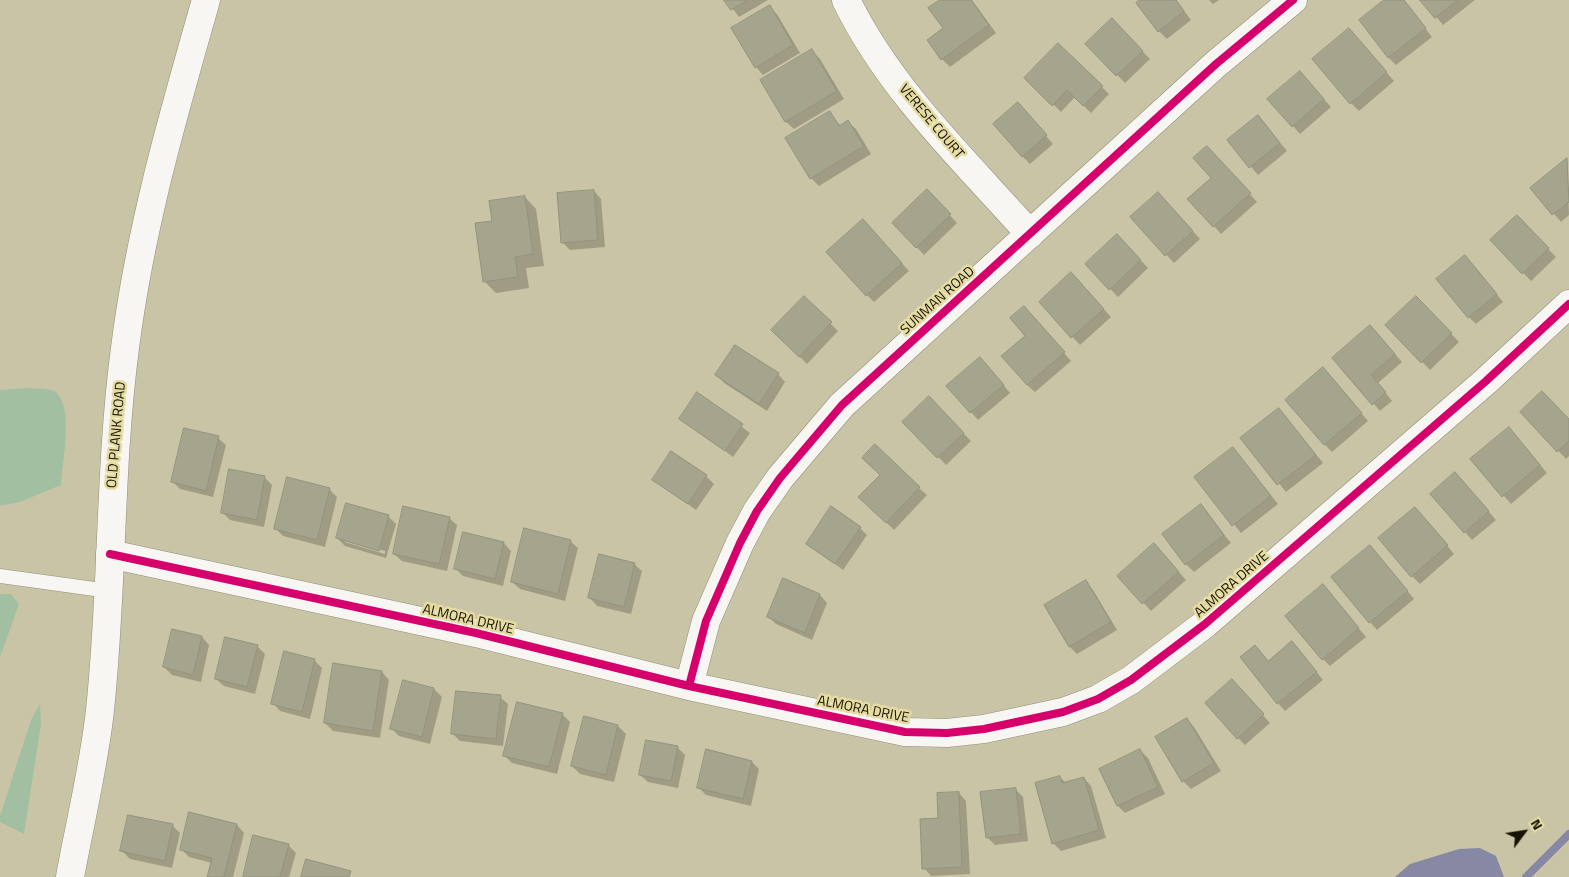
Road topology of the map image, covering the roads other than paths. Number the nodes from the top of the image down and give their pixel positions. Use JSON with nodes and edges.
{"nodes":[{"id":1,"x":206,"y":0,"type":"edge"},
{"id":2,"x":846,"y":0,"type":"edge"},
{"id":3,"x":1293,"y":0,"type":"edge"},
{"id":4,"x":1030,"y":234,"type":"junction"},
{"id":5,"x":1569,"y":304,"type":"edge"},
{"id":6,"x":110,"y":554,"type":"junction"},
{"id":7,"x":0,"y":576,"type":"edge"},
{"id":8,"x":109,"y":591,"type":"junction"},
{"id":9,"x":689,"y":686,"type":"junction"},
{"id":10,"x":70,"y":877,"type":"edge"}],
"edges":[{"from":1,"to":6,"type":"street","name":"OLD PLANK ROAD"},
{"from":2,"to":4,"type":"street","name":"VERESE COURT"},
{"from":3,"to":4,"type":"street","name":"SUNMAN ROAD"},
{"from":4,"to":9,"type":"street","name":"SUNMAN ROAD"},
{"from":5,"to":9,"type":"street","name":"ALMORA DRIVE"},
{"from":6,"to":8,"type":"street","name":"OLD PLANK ROAD"},
{"from":6,"to":9,"type":"street","name":"ALMORA DRIVE"},
{"from":7,"to":8,"type":"lane"},
{"from":8,"to":10,"type":"street","name":"OLD PLANK ROAD"}]}
